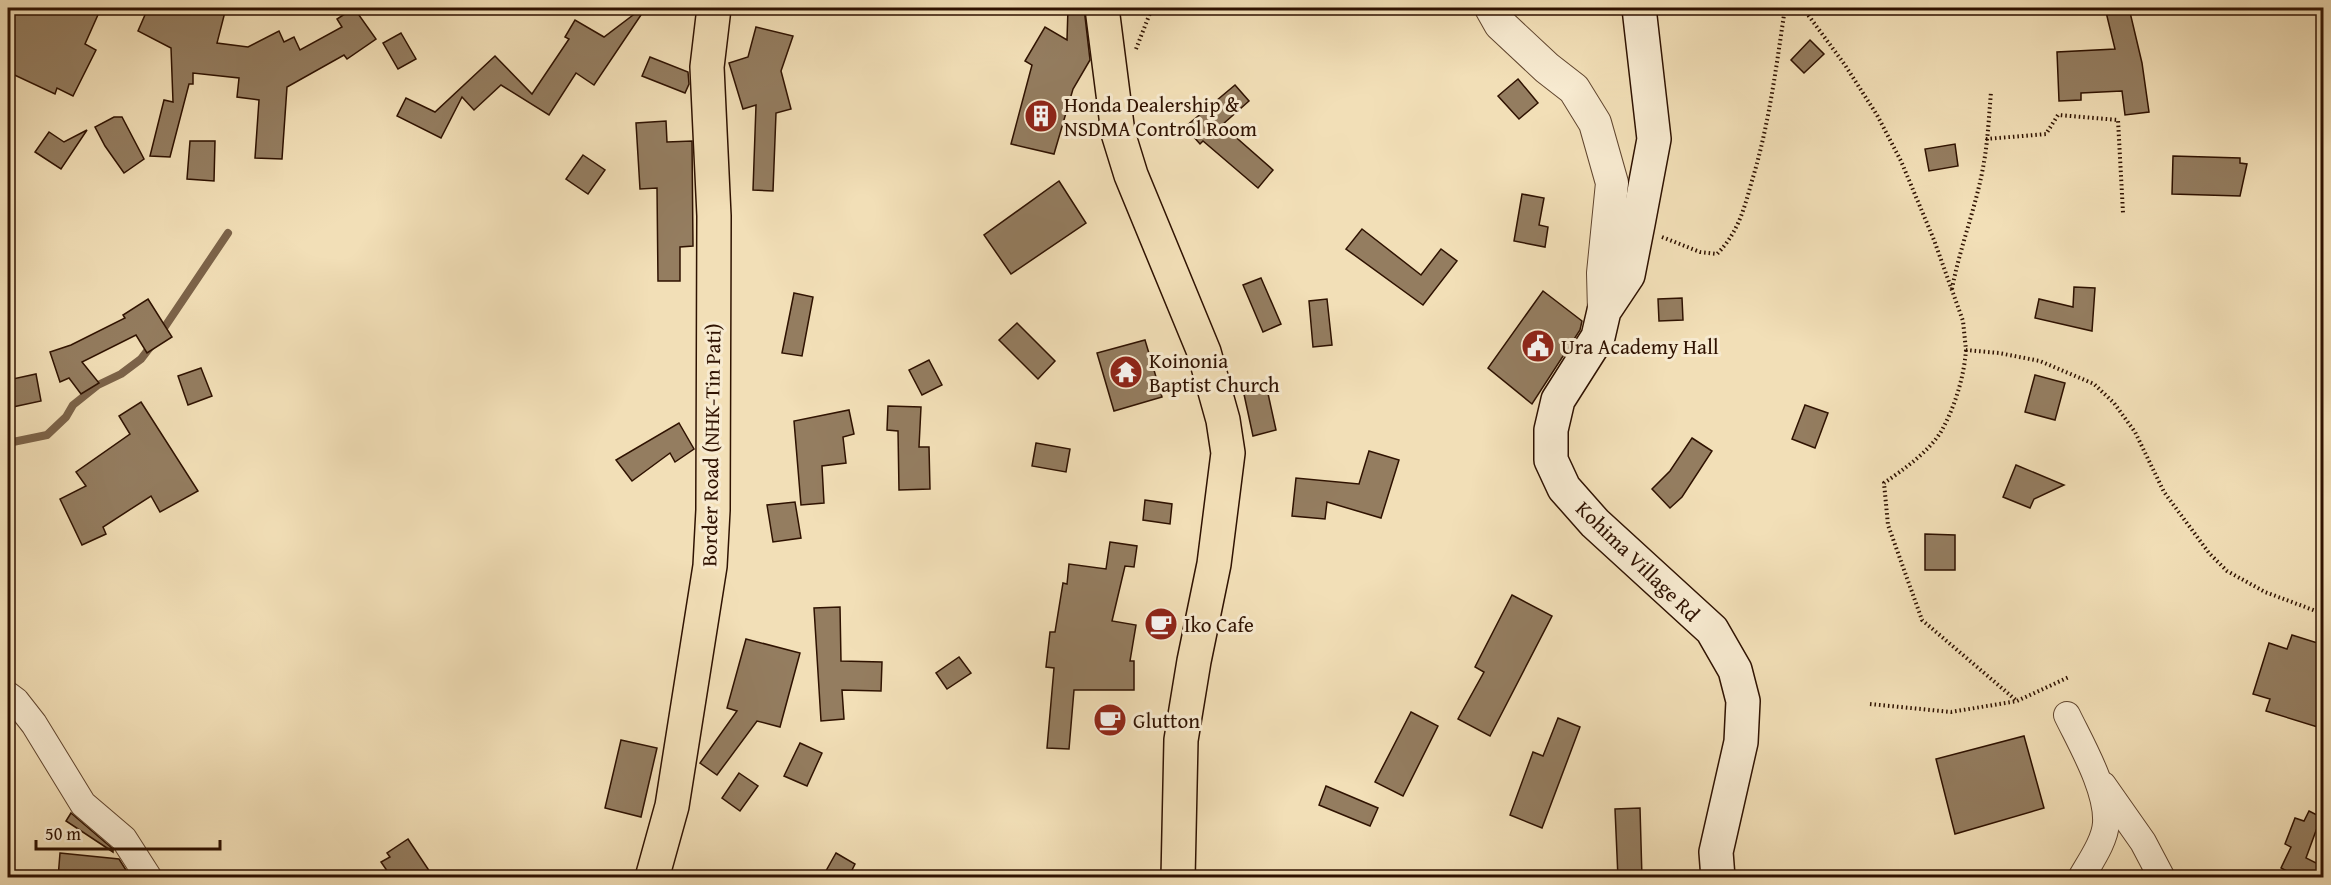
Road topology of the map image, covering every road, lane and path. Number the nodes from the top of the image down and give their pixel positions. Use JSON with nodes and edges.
{"nodes":[{"id":1,"x":714,"y":8,"type":"edge"},
{"id":2,"x":1102,"y":8,"type":"edge"},
{"id":3,"x":1152,"y":8,"type":"edge"},
{"id":4,"x":1491,"y":8,"type":"edge"},
{"id":5,"x":1639,"y":8,"type":"edge"},
{"id":6,"x":1785,"y":8,"type":"edge"},
{"id":7,"x":1803,"y":8,"type":"edge"},
{"id":8,"x":1133,"y":54,"type":"dead end"},
{"id":9,"x":1991,"y":92,"type":"dead end"},
{"id":10,"x":1986,"y":139,"type":"junction"},
{"id":11,"x":2123,"y":213,"type":"dead end"},
{"id":12,"x":1638,"y":224,"type":"junction"},
{"id":13,"x":1952,"y":290,"type":"junction"},
{"id":14,"x":1604,"y":311,"type":"junction"},
{"id":15,"x":1966,"y":350,"type":"junction"},
{"id":16,"x":2324,"y":614,"type":"edge"},
{"id":17,"x":2069,"y":677,"type":"dead end"},
{"id":18,"x":8,"y":695,"type":"edge"},
{"id":19,"x":2018,"y":701,"type":"junction"},
{"id":20,"x":1870,"y":704,"type":"dead end"},
{"id":21,"x":2067,"y":715,"type":"dead end"},
{"id":22,"x":2096,"y":775,"type":"junction"},
{"id":23,"x":149,"y":878,"type":"edge"},
{"id":24,"x":652,"y":878,"type":"edge"},
{"id":25,"x":1178,"y":878,"type":"edge"},
{"id":26,"x":1718,"y":878,"type":"edge"},
{"id":27,"x":2081,"y":878,"type":"edge"},
{"id":28,"x":2162,"y":878,"type":"edge"}],
"edges":[{"from":1,"to":24,"type":"main road","name":"Border Road (NHK-Tin Pati)"},
{"from":2,"to":25,"type":"main road"},
{"from":3,"to":8,"type":"path"},
{"from":4,"to":14,"type":"street"},
{"from":5,"to":12,"type":"main road","name":"Kohima Village Rd"},
{"from":6,"to":12,"type":"path"},
{"from":7,"to":13,"type":"path"},
{"from":9,"to":10,"type":"path"},
{"from":10,"to":11,"type":"path"},
{"from":10,"to":13,"type":"path"},
{"from":12,"to":14,"type":"main road","name":"Kohima Village Rd"},
{"from":13,"to":15,"type":"path"},
{"from":14,"to":26,"type":"main road","name":"Kohima Village Rd"},
{"from":15,"to":16,"type":"path"},
{"from":15,"to":19,"type":"path"},
{"from":17,"to":19,"type":"path"},
{"from":18,"to":23,"type":"street"},
{"from":19,"to":20,"type":"path"},
{"from":21,"to":22,"type":"street"},
{"from":22,"to":27,"type":"street"},
{"from":22,"to":28,"type":"street"}]}
